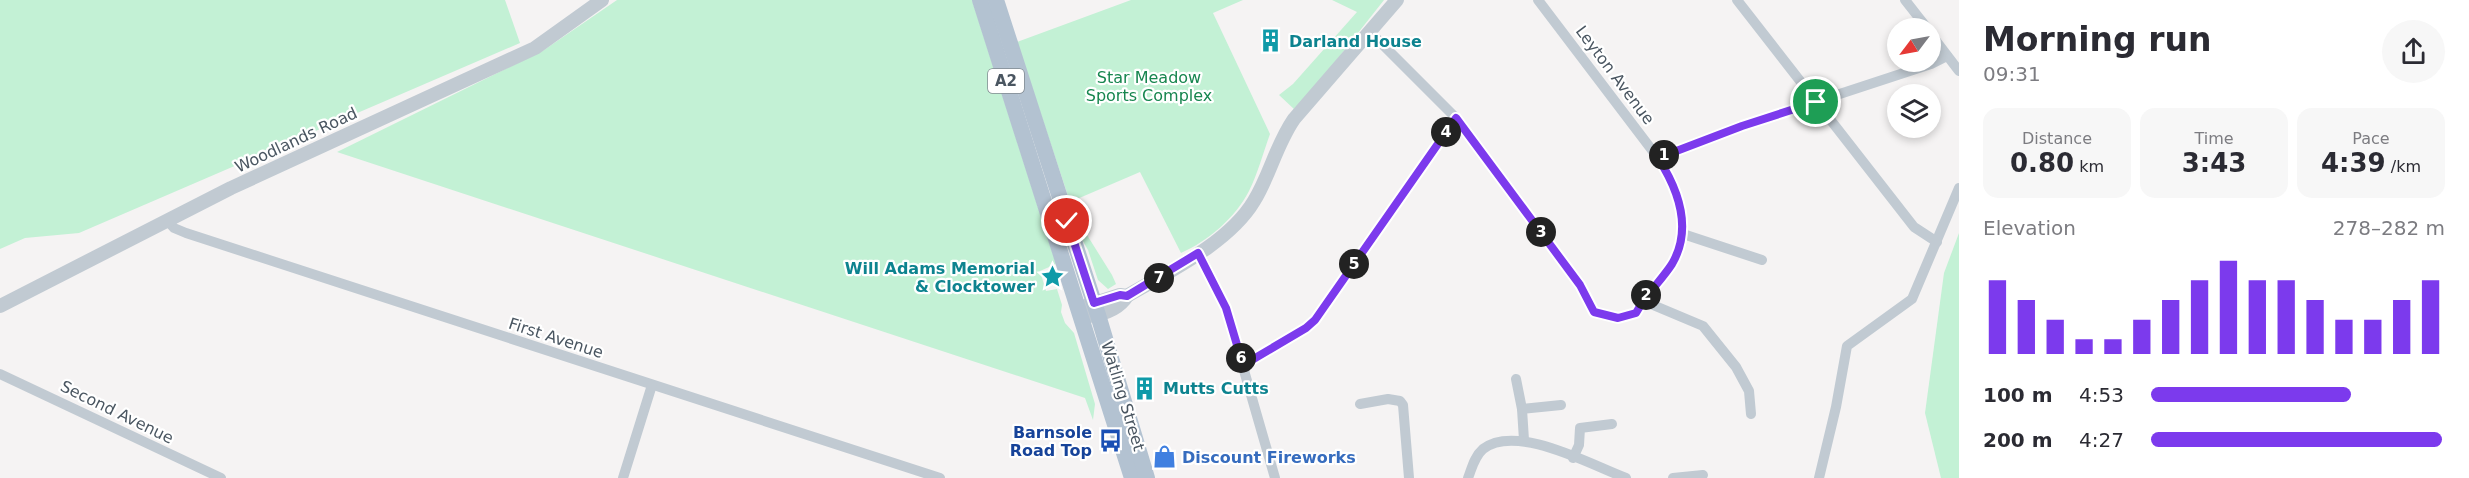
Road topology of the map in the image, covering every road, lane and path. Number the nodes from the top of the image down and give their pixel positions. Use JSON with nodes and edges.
{"nodes":[{"id":1,"x":602,"y":0,"type":"edge"},
{"id":2,"x":980,"y":0,"type":"edge"},
{"id":3,"x":996,"y":0,"type":"edge"},
{"id":4,"x":1397,"y":0,"type":"edge"},
{"id":5,"x":1539,"y":0,"type":"edge"},
{"id":6,"x":1737,"y":0,"type":"edge"},
{"id":7,"x":1905,"y":0,"type":"edge"},
{"id":8,"x":1919,"y":18,"type":"edge"},
{"id":9,"x":1370,"y":32,"type":"junction"},
{"id":10,"x":1941,"y":48,"type":"edge"},
{"id":11,"x":1947,"y":56,"type":"junction"},
{"id":12,"x":1959,"y":71,"type":"edge"},
{"id":13,"x":1816,"y":102,"type":"junction"},
{"id":14,"x":1456,"y":118,"type":"junction"},
{"id":15,"x":1658,"y":158,"type":"junction"},
{"id":16,"x":1959,"y":188,"type":"edge"},
{"id":17,"x":167,"y":220,"type":"junction"},
{"id":18,"x":1683,"y":234,"type":"junction"},
{"id":19,"x":1937,"y":242,"type":"junction"},
{"id":20,"x":1198,"y":253,"type":"junction"},
{"id":21,"x":1762,"y":260,"type":"dead end"},
{"id":22,"x":1644,"y":298,"type":"junction"},
{"id":23,"x":0,"y":306,"type":"edge"},
{"id":24,"x":1088,"y":311,"type":"junction"},
{"id":25,"x":1243,"y":365,"type":"junction"},
{"id":26,"x":0,"y":374,"type":"edge"},
{"id":27,"x":1516,"y":379,"type":"dead end"},
{"id":28,"x":652,"y":385,"type":"junction"},
{"id":29,"x":1360,"y":404,"type":"dead end"},
{"id":30,"x":1561,"y":405,"type":"dead end"},
{"id":31,"x":1522,"y":410,"type":"junction"},
{"id":32,"x":1751,"y":414,"type":"dead end"},
{"id":33,"x":1611,"y":424,"type":"dead end"},
{"id":34,"x":1524,"y":440,"type":"junction"},
{"id":35,"x":1574,"y":458,"type":"junction"},
{"id":36,"x":1703,"y":475,"type":"dead end"},
{"id":37,"x":221,"y":478,"type":"edge"},
{"id":38,"x":623,"y":478,"type":"edge"},
{"id":39,"x":940,"y":478,"type":"edge"},
{"id":40,"x":1132,"y":478,"type":"edge"},
{"id":41,"x":1147,"y":478,"type":"edge"},
{"id":42,"x":1275,"y":478,"type":"edge"},
{"id":43,"x":1409,"y":478,"type":"edge"},
{"id":44,"x":1468,"y":478,"type":"edge"},
{"id":45,"x":1626,"y":478,"type":"edge"},
{"id":46,"x":1673,"y":478,"type":"edge"},
{"id":47,"x":1819,"y":478,"type":"edge"}],
"edges":[{"from":1,"to":17,"type":"street","name":"Woodlands Road"},
{"from":2,"to":24,"type":"main road","number":"A2"},
{"from":3,"to":24,"type":"main road","number":"A2"},
{"from":4,"to":9,"type":"street"},
{"from":5,"to":15,"type":"street","name":"Leyton Avenue"},
{"from":6,"to":13,"type":"street"},
{"from":7,"to":8,"type":"street"},
{"from":9,"to":14,"type":"street"},
{"from":9,"to":20,"type":"street"},
{"from":10,"to":11,"type":"street"},
{"from":11,"to":12,"type":"street"},
{"from":11,"to":13,"type":"street"},
{"from":13,"to":15,"type":"street"},
{"from":13,"to":19,"type":"street"},
{"from":14,"to":22,"type":"street","name":"Leyton Avenue"},
{"from":14,"to":25,"type":"street"},
{"from":15,"to":18,"type":"street","name":"Leyton Avenue"},
{"from":16,"to":19,"type":"street"},
{"from":17,"to":23,"type":"street","name":"Woodlands Road"},
{"from":17,"to":28,"type":"street","name":"First Avenue"},
{"from":18,"to":21,"type":"street"},
{"from":18,"to":22,"type":"street","name":"Leyton Avenue"},
{"from":19,"to":47,"type":"street"},
{"from":20,"to":24,"type":"street"},
{"from":20,"to":25,"type":"street"},
{"from":22,"to":32,"type":"street"},
{"from":24,"to":40,"type":"main road","name":"Watling Street","number":"A2"},
{"from":24,"to":41,"type":"main road","name":"Watling Street","number":"A2"},
{"from":25,"to":42,"type":"street"},
{"from":26,"to":37,"type":"street","name":"Second Avenue"},
{"from":27,"to":31,"type":"street"},
{"from":28,"to":38,"type":"street"},
{"from":28,"to":39,"type":"street","name":"First Avenue"},
{"from":29,"to":43,"type":"street"},
{"from":30,"to":31,"type":"street"},
{"from":31,"to":34,"type":"street"},
{"from":33,"to":35,"type":"street"},
{"from":34,"to":35,"type":"street"},
{"from":34,"to":44,"type":"street"},
{"from":35,"to":45,"type":"street"},
{"from":36,"to":46,"type":"street"}]}
